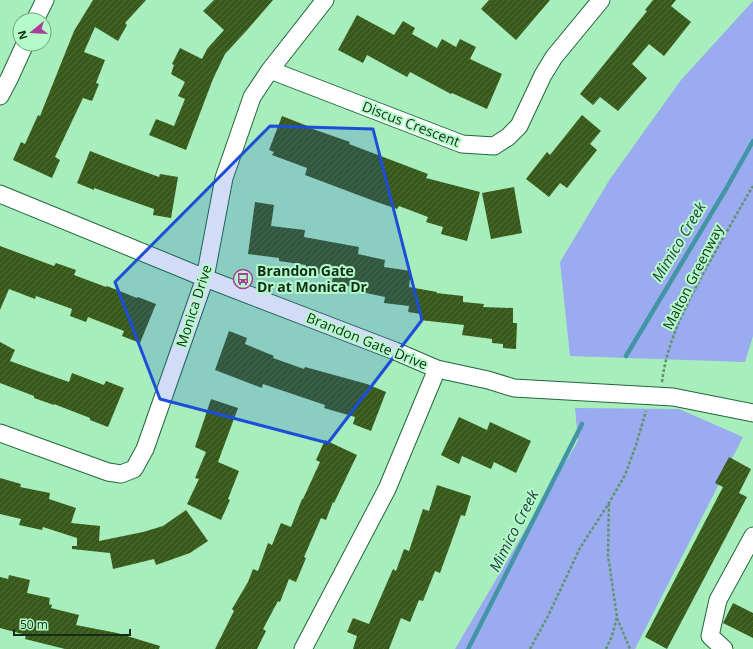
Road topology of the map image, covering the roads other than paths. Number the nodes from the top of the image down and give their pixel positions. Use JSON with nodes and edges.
{"nodes":[{"id":1,"x":45,"y":0,"type":"edge"},
{"id":2,"x":325,"y":0,"type":"edge"},
{"id":3,"x":602,"y":0,"type":"edge"},
{"id":4,"x":39,"y":12,"type":"edge"},
{"id":5,"x":22,"y":52,"type":"edge"},
{"id":6,"x":270,"y":70,"type":"junction"},
{"id":7,"x":0,"y":96,"type":"edge"},
{"id":8,"x":0,"y":194,"type":"edge"},
{"id":9,"x":205,"y":278,"type":"junction"},
{"id":10,"x":437,"y":369,"type":"junction"},
{"id":11,"x":753,"y":413,"type":"edge"},
{"id":12,"x":0,"y":433,"type":"edge"},
{"id":13,"x":753,"y":536,"type":"edge"},
{"id":14,"x":303,"y":649,"type":"edge"},
{"id":15,"x":724,"y":649,"type":"edge"}],
"edges":[{"from":1,"to":4,"type":"street"},
{"from":2,"to":6,"type":"street","name":"Monica Drive"},
{"from":3,"to":6,"type":"street","name":"Discus Crescent"},
{"from":5,"to":7,"type":"street"},
{"from":6,"to":9,"type":"street","name":"Monica Drive"},
{"from":8,"to":9,"type":"street","name":"Brandon Gate Drive"},
{"from":9,"to":10,"type":"street","name":"Brandon Gate Drive"},
{"from":9,"to":12,"type":"street","name":"Monica Drive"},
{"from":10,"to":11,"type":"street","name":"Brandon Gate Drive"},
{"from":10,"to":14,"type":"street"},
{"from":13,"to":15,"type":"street"}]}
